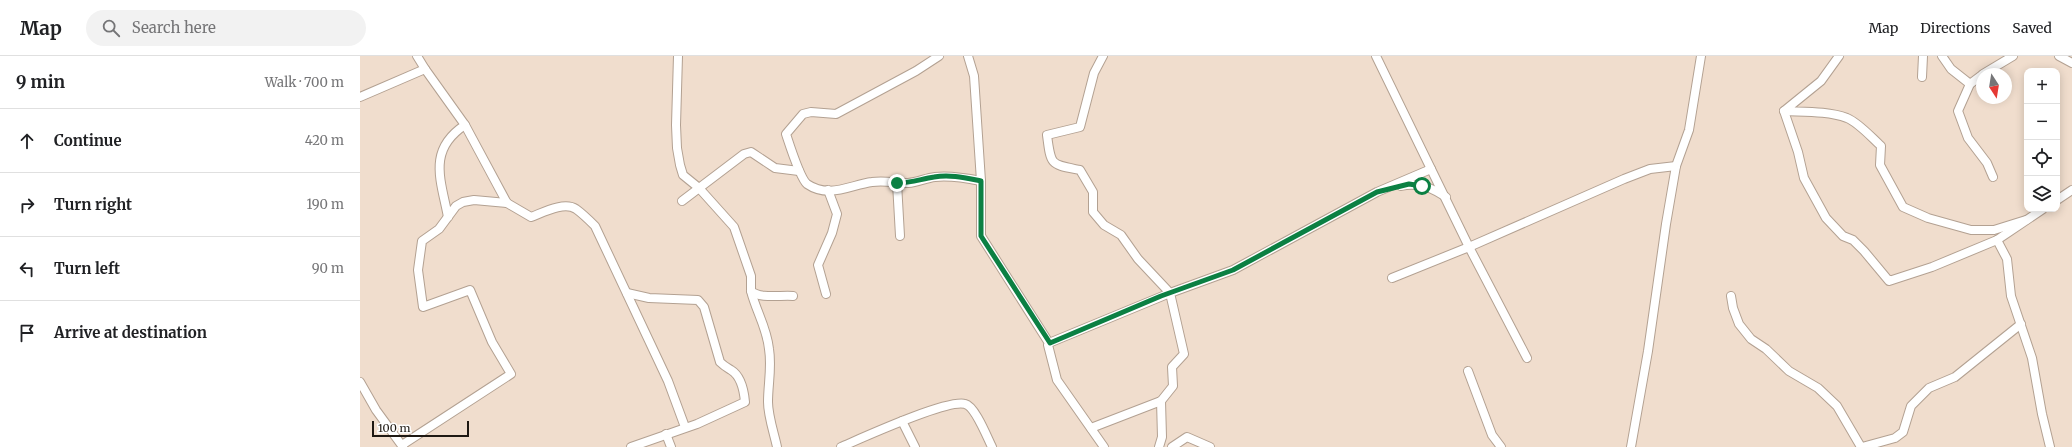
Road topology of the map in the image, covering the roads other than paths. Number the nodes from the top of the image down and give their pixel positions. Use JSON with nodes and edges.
{"nodes":[{"id":1,"x":417,"y":56,"type":"edge"},
{"id":2,"x":678,"y":56,"type":"edge"},
{"id":3,"x":939,"y":56,"type":"edge"},
{"id":4,"x":968,"y":56,"type":"edge"},
{"id":5,"x":1103,"y":56,"type":"edge"},
{"id":6,"x":1376,"y":56,"type":"edge"},
{"id":7,"x":1701,"y":56,"type":"edge"},
{"id":8,"x":1839,"y":56,"type":"edge"},
{"id":9,"x":1923,"y":56,"type":"edge"},
{"id":10,"x":1942,"y":56,"type":"edge"},
{"id":11,"x":2013,"y":56,"type":"edge"},
{"id":12,"x":2058,"y":56,"type":"edge"},
{"id":13,"x":2072,"y":63,"type":"edge"},
{"id":14,"x":1994,"y":68,"type":"edge"},
{"id":15,"x":425,"y":69,"type":"junction"},
{"id":16,"x":1922,"y":77,"type":"dead end"},
{"id":17,"x":1976,"y":80,"type":"edge"},
{"id":18,"x":1970,"y":84,"type":"junction"},
{"id":19,"x":360,"y":97,"type":"edge"},
{"id":20,"x":1784,"y":111,"type":"junction"},
{"id":21,"x":465,"y":125,"type":"junction"},
{"id":22,"x":1676,"y":166,"type":"junction"},
{"id":23,"x":1431,"y":169,"type":"junction"},
{"id":24,"x":799,"y":171,"type":"junction"},
{"id":25,"x":1993,"y":177,"type":"dead end"},
{"id":26,"x":981,"y":181,"type":"junction"},
{"id":27,"x":897,"y":183,"type":"junction"},
{"id":28,"x":699,"y":188,"type":"junction"},
{"id":29,"x":828,"y":190,"type":"junction"},
{"id":30,"x":2072,"y":190,"type":"edge"},
{"id":31,"x":1377,"y":192,"type":"junction"},
{"id":32,"x":1446,"y":197,"type":"junction"},
{"id":33,"x":2060,"y":198,"type":"edge"},
{"id":34,"x":682,"y":201,"type":"dead end"},
{"id":35,"x":507,"y":203,"type":"junction"},
{"id":36,"x":2038,"y":212,"type":"edge"},
{"id":37,"x":448,"y":217,"type":"junction"},
{"id":38,"x":2026,"y":220,"type":"junction"},
{"id":39,"x":900,"y":236,"type":"dead end"},
{"id":40,"x":1997,"y":240,"type":"junction"},
{"id":41,"x":1469,"y":248,"type":"junction"},
{"id":42,"x":1392,"y":278,"type":"dead end"},
{"id":43,"x":751,"y":291,"type":"junction"},
{"id":44,"x":627,"y":293,"type":"junction"},
{"id":45,"x":1170,"y":293,"type":"junction"},
{"id":46,"x":826,"y":294,"type":"dead end"},
{"id":47,"x":792,"y":296,"type":"dead end"},
{"id":48,"x":1731,"y":296,"type":"dead end"},
{"id":49,"x":2021,"y":324,"type":"junction"},
{"id":50,"x":1050,"y":343,"type":"junction"},
{"id":51,"x":1527,"y":358,"type":"dead end"},
{"id":52,"x":1468,"y":371,"type":"dead end"},
{"id":53,"x":360,"y":382,"type":"edge"},
{"id":54,"x":1161,"y":401,"type":"junction"},
{"id":55,"x":902,"y":421,"type":"junction"},
{"id":56,"x":685,"y":427,"type":"junction"},
{"id":57,"x":1091,"y":428,"type":"junction"},
{"id":58,"x":666,"y":434,"type":"junction"},
{"id":59,"x":403,"y":446,"type":"edge"},
{"id":60,"x":631,"y":447,"type":"edge"},
{"id":61,"x":672,"y":447,"type":"edge"},
{"id":62,"x":777,"y":447,"type":"edge"},
{"id":63,"x":841,"y":447,"type":"edge"},
{"id":64,"x":915,"y":447,"type":"edge"},
{"id":65,"x":992,"y":447,"type":"edge"},
{"id":66,"x":1104,"y":447,"type":"edge"},
{"id":67,"x":1159,"y":447,"type":"edge"},
{"id":68,"x":1172,"y":447,"type":"edge"},
{"id":69,"x":1210,"y":447,"type":"edge"},
{"id":70,"x":1501,"y":447,"type":"edge"},
{"id":71,"x":1632,"y":447,"type":"edge"},
{"id":72,"x":1861,"y":447,"type":"edge"},
{"id":73,"x":2050,"y":447,"type":"edge"}],
"edges":[{"from":1,"to":15,"type":"street"},
{"from":2,"to":28,"type":"street"},
{"from":3,"to":24,"type":"street"},
{"from":4,"to":26,"type":"street"},
{"from":5,"to":45,"type":"street"},
{"from":6,"to":23,"type":"street"},
{"from":7,"to":22,"type":"street"},
{"from":8,"to":20,"type":"street"},
{"from":9,"to":16,"type":"street"},
{"from":10,"to":18,"type":"street"},
{"from":11,"to":14,"type":"street"},
{"from":12,"to":13,"type":"street"},
{"from":15,"to":19,"type":"street"},
{"from":15,"to":21,"type":"street"},
{"from":17,"to":18,"type":"street"},
{"from":18,"to":25,"type":"street"},
{"from":20,"to":38,"type":"street"},
{"from":20,"to":40,"type":"street"},
{"from":21,"to":35,"type":"street"},
{"from":21,"to":37,"type":"street"},
{"from":22,"to":41,"type":"street"},
{"from":22,"to":71,"type":"street"},
{"from":23,"to":31,"type":"street"},
{"from":23,"to":32,"type":"street"},
{"from":24,"to":28,"type":"street"},
{"from":24,"to":29,"type":"street"},
{"from":26,"to":27,"type":"street"},
{"from":26,"to":50,"type":"street"},
{"from":27,"to":29,"type":"street"},
{"from":27,"to":39,"type":"street"},
{"from":28,"to":34,"type":"street"},
{"from":28,"to":43,"type":"street"},
{"from":29,"to":46,"type":"street"},
{"from":30,"to":33,"type":"street"},
{"from":31,"to":32,"type":"street"},
{"from":31,"to":45,"type":"street"},
{"from":32,"to":41,"type":"street"},
{"from":35,"to":37,"type":"street"},
{"from":35,"to":44,"type":"street"},
{"from":36,"to":38,"type":"street"},
{"from":37,"to":59,"type":"street"},
{"from":38,"to":40,"type":"street"},
{"from":40,"to":49,"type":"street"},
{"from":41,"to":42,"type":"street"},
{"from":41,"to":51,"type":"street"},
{"from":43,"to":47,"type":"street"},
{"from":43,"to":62,"type":"street"},
{"from":44,"to":56,"type":"street"},
{"from":44,"to":56,"type":"street"},
{"from":45,"to":50,"type":"street"},
{"from":45,"to":54,"type":"street"},
{"from":48,"to":72,"type":"street"},
{"from":49,"to":72,"type":"street"},
{"from":49,"to":73,"type":"street"},
{"from":50,"to":57,"type":"street"},
{"from":52,"to":70,"type":"street"},
{"from":53,"to":59,"type":"street"},
{"from":54,"to":57,"type":"street"},
{"from":54,"to":67,"type":"street"},
{"from":55,"to":63,"type":"street"},
{"from":55,"to":64,"type":"street"},
{"from":55,"to":65,"type":"street"},
{"from":56,"to":58,"type":"street"},
{"from":57,"to":66,"type":"street"},
{"from":58,"to":60,"type":"street"},
{"from":58,"to":61,"type":"street"},
{"from":68,"to":69,"type":"street"}]}
